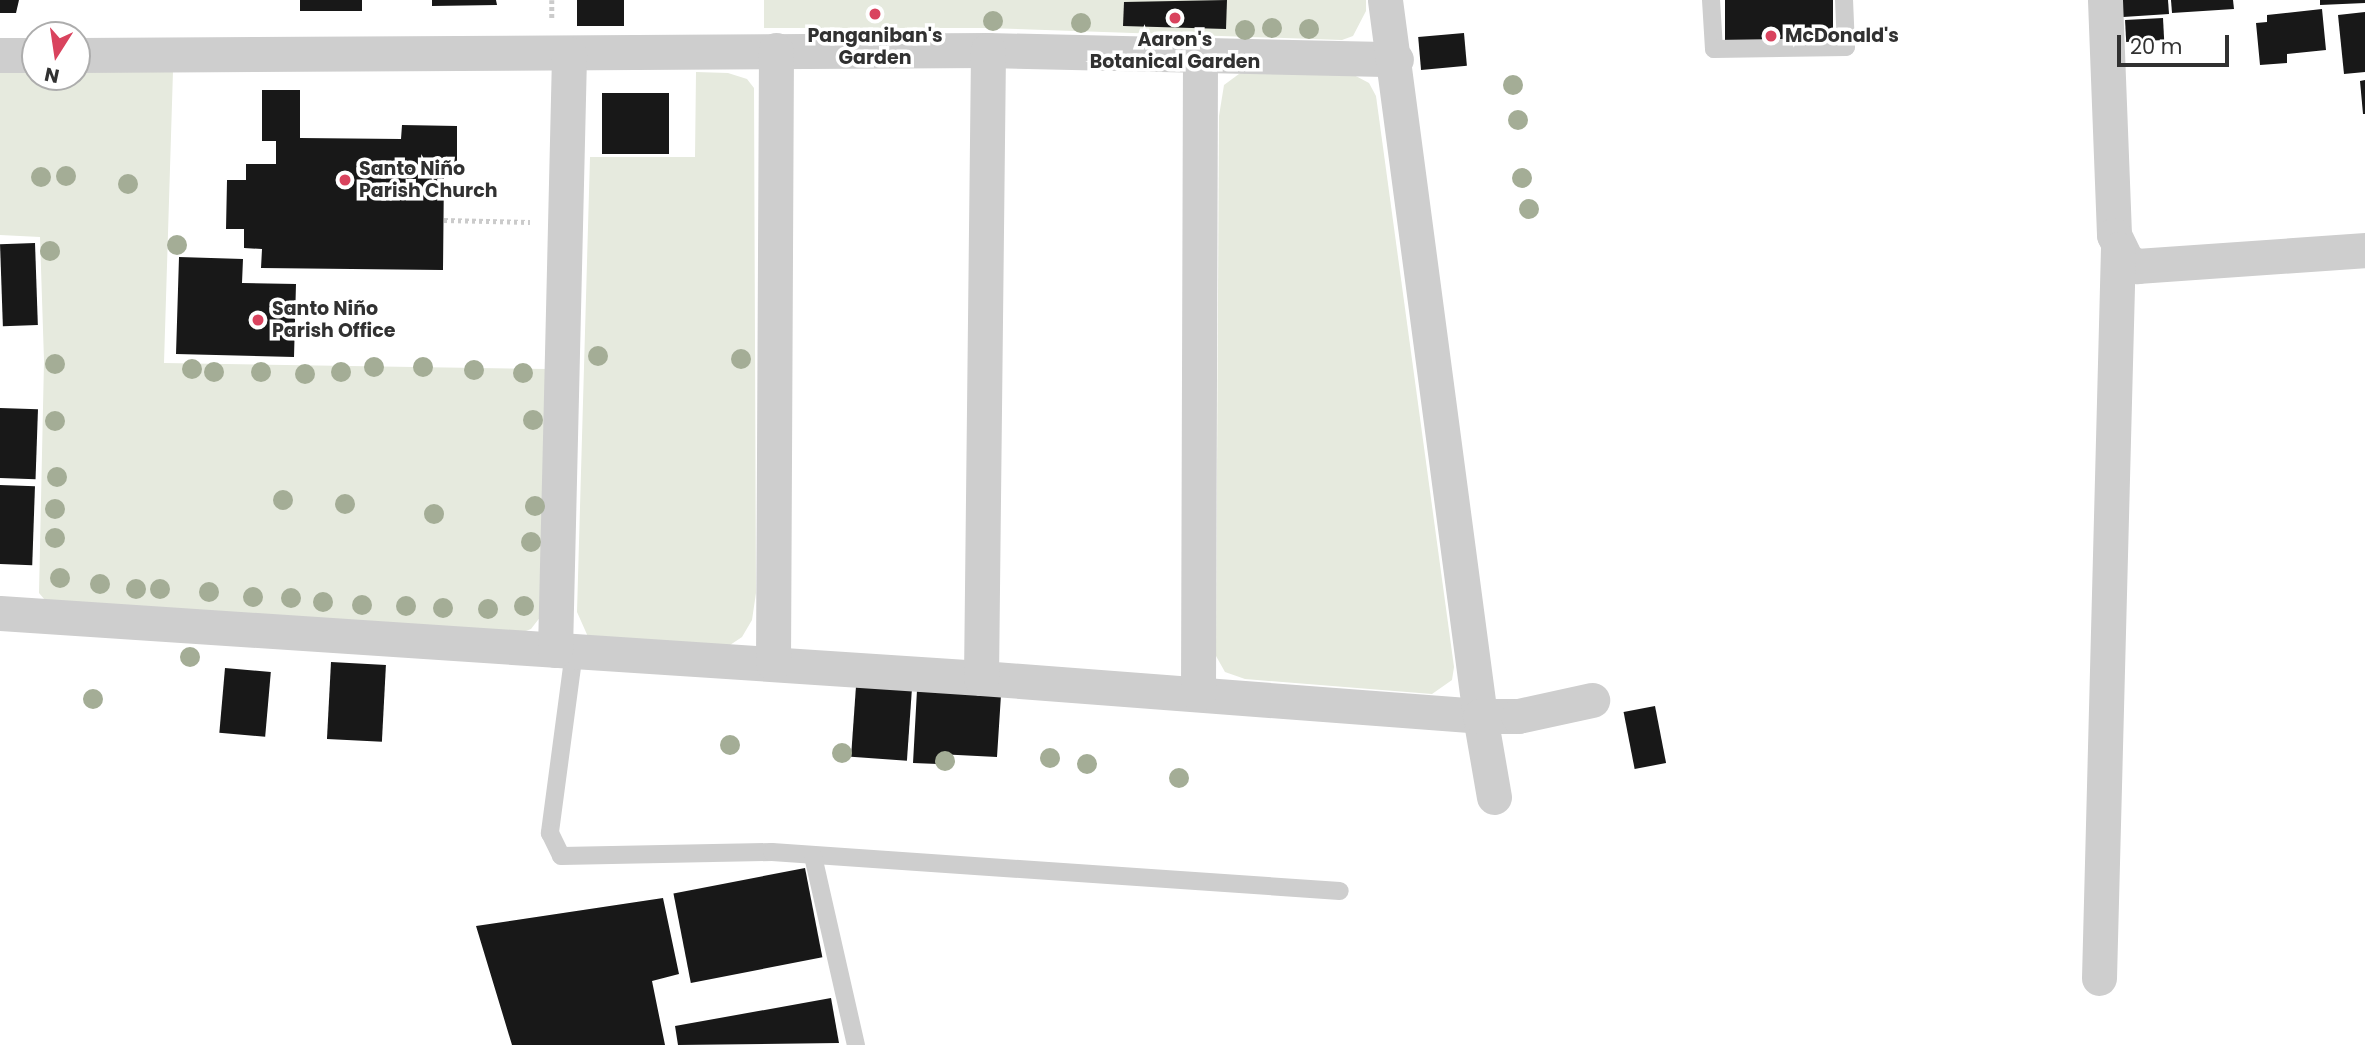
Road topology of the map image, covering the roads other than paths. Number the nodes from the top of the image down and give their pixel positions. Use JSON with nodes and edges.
{"nodes":[{"id":1,"x":1385,"y":0,"type":"edge"},
{"id":2,"x":1711,"y":0,"type":"edge"},
{"id":3,"x":1844,"y":0,"type":"edge"},
{"id":4,"x":2105,"y":0,"type":"edge"},
{"id":5,"x":776,"y":50,"type":"junction"},
{"id":6,"x":988,"y":50,"type":"junction"},
{"id":7,"x":569,"y":54,"type":"junction"},
{"id":8,"x":0,"y":55,"type":"edge"},
{"id":9,"x":21,"y":55,"type":"edge"},
{"id":10,"x":91,"y":55,"type":"edge"},
{"id":11,"x":1200,"y":57,"type":"junction"},
{"id":12,"x":1396,"y":59,"type":"junction"},
{"id":13,"x":2118,"y":249,"type":"junction"},
{"id":14,"x":2365,"y":250,"type":"edge"},
{"id":15,"x":0,"y":612,"type":"edge"},
{"id":16,"x":564,"y":651,"type":"junction"},
{"id":17,"x":773,"y":663,"type":"junction"},
{"id":18,"x":981,"y":678,"type":"junction"},
{"id":19,"x":1198,"y":694,"type":"junction"},
{"id":20,"x":1592,"y":701,"type":"dead end"},
{"id":21,"x":1480,"y":716,"type":"junction"},
{"id":22,"x":1494,"y":797,"type":"dead end"},
{"id":23,"x":813,"y":856,"type":"junction"},
{"id":24,"x":1340,"y":891,"type":"dead end"},
{"id":25,"x":2099,"y":978,"type":"dead end"},
{"id":26,"x":856,"y":1045,"type":"edge"}],
"edges":[{"from":1,"to":12,"type":"street"},
{"from":2,"to":3,"type":"lane"},
{"from":4,"to":13,"type":"street"},
{"from":5,"to":6,"type":"street"},
{"from":5,"to":7,"type":"street"},
{"from":5,"to":17,"type":"street"},
{"from":6,"to":11,"type":"street"},
{"from":6,"to":18,"type":"street"},
{"from":7,"to":10,"type":"street"},
{"from":7,"to":16,"type":"street"},
{"from":8,"to":9,"type":"street"},
{"from":11,"to":12,"type":"street"},
{"from":11,"to":19,"type":"street"},
{"from":12,"to":21,"type":"street"},
{"from":13,"to":14,"type":"street"},
{"from":13,"to":25,"type":"street"},
{"from":15,"to":16,"type":"street"},
{"from":16,"to":17,"type":"street"},
{"from":16,"to":23,"type":"lane"},
{"from":17,"to":18,"type":"street"},
{"from":18,"to":19,"type":"street"},
{"from":19,"to":21,"type":"street"},
{"from":20,"to":21,"type":"street"},
{"from":21,"to":22,"type":"street"},
{"from":23,"to":24,"type":"lane"},
{"from":23,"to":26,"type":"lane"}]}
